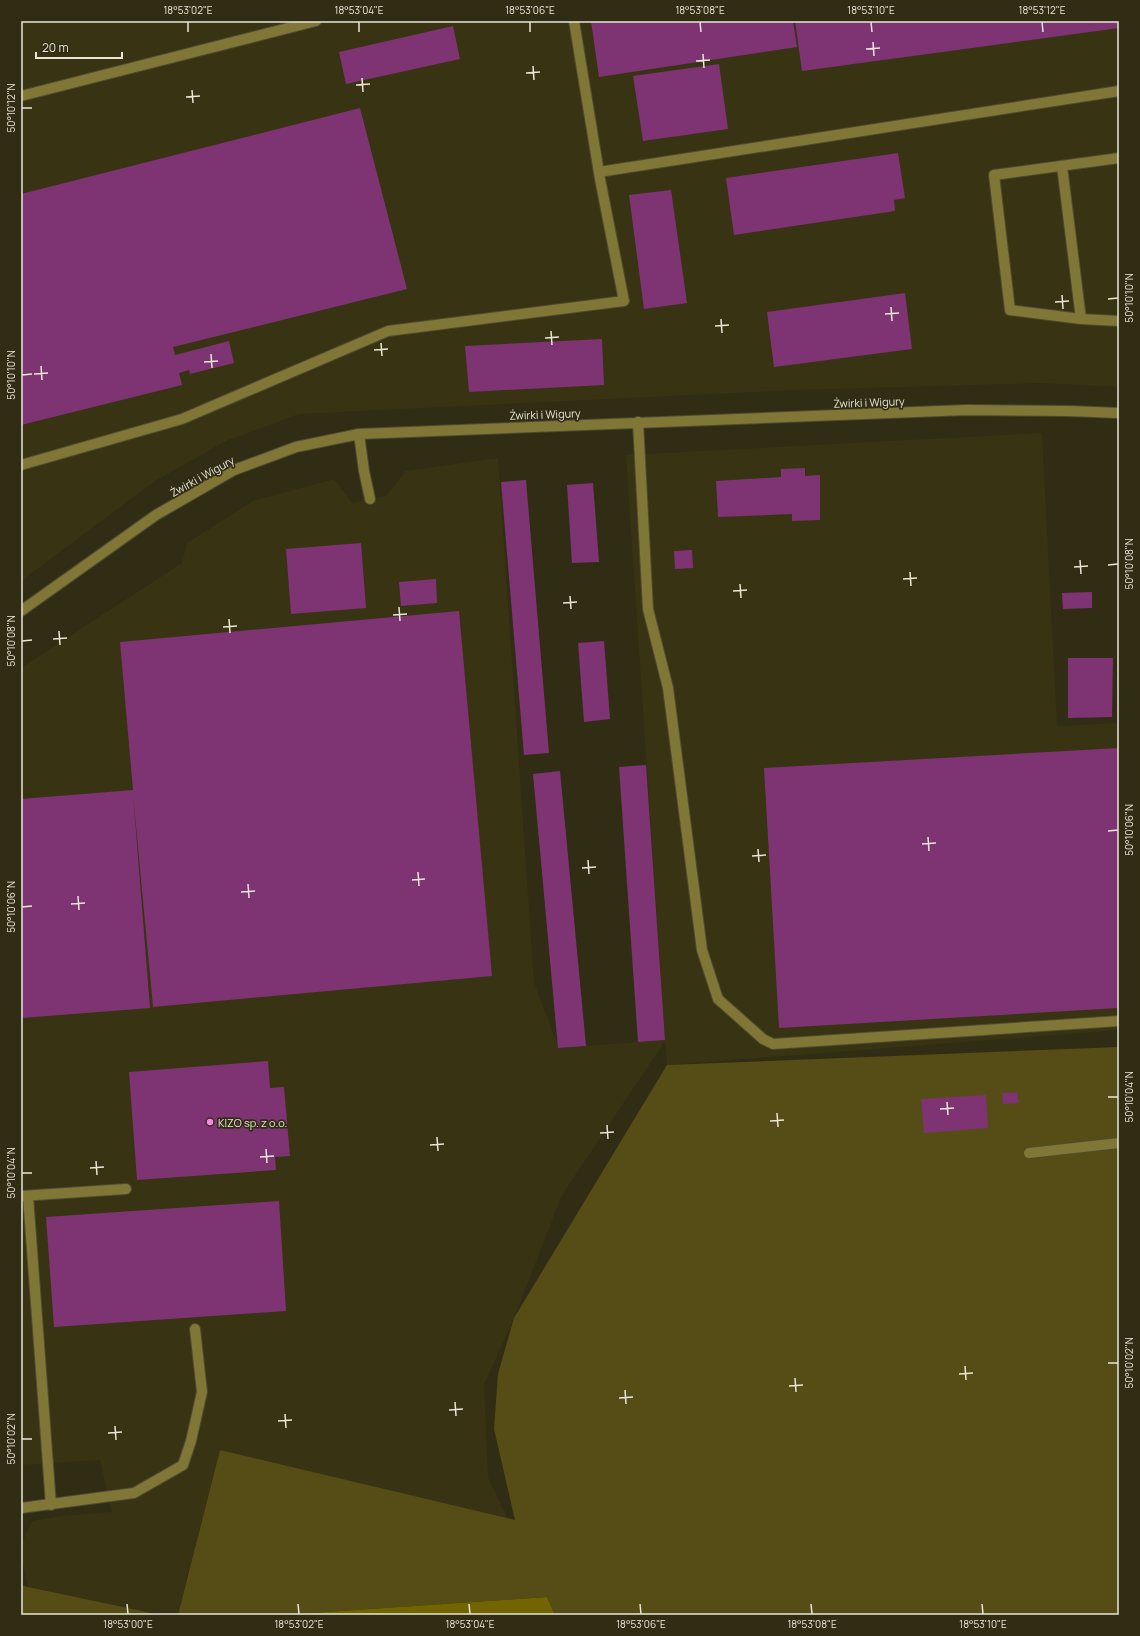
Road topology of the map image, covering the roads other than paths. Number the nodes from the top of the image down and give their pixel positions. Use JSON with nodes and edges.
{"nodes":[{"id":1,"x":316,"y":21,"type":"edge"},
{"id":2,"x":574,"y":21,"type":"edge"},
{"id":3,"x":1119,"y":91,"type":"edge"},
{"id":4,"x":21,"y":96,"type":"edge"},
{"id":5,"x":1119,"y":158,"type":"edge"},
{"id":6,"x":1062,"y":166,"type":"junction"},
{"id":7,"x":599,"y":172,"type":"junction"},
{"id":8,"x":1080,"y":319,"type":"junction"},
{"id":9,"x":1119,"y":321,"type":"edge"},
{"id":10,"x":1119,"y":413,"type":"edge"},
{"id":11,"x":638,"y":422,"type":"junction"},
{"id":12,"x":359,"y":434,"type":"junction"},
{"id":13,"x":21,"y":465,"type":"edge"},
{"id":14,"x":370,"y":499,"type":"dead end"},
{"id":15,"x":21,"y":611,"type":"edge"},
{"id":16,"x":1119,"y":1021,"type":"edge"},
{"id":17,"x":1119,"y":1143,"type":"edge"},
{"id":18,"x":1029,"y":1153,"type":"dead end"},
{"id":19,"x":126,"y":1189,"type":"dead end"},
{"id":20,"x":24,"y":1196,"type":"edge"},
{"id":21,"x":195,"y":1329,"type":"dead end"},
{"id":22,"x":51,"y":1504,"type":"junction"},
{"id":23,"x":21,"y":1508,"type":"edge"}],
"edges":[{"from":1,"to":4,"type":"street"},
{"from":2,"to":7,"type":"street"},
{"from":3,"to":7,"type":"street"},
{"from":5,"to":6,"type":"street"},
{"from":6,"to":8,"type":"street"},
{"from":6,"to":8,"type":"street"},
{"from":7,"to":13,"type":"street"},
{"from":8,"to":9,"type":"street"},
{"from":10,"to":11,"type":"street","name":"Żwirki i Wigury"},
{"from":11,"to":12,"type":"street","name":"Żwirki i Wigury"},
{"from":11,"to":16,"type":"street"},
{"from":12,"to":14,"type":"street"},
{"from":12,"to":15,"type":"street","name":"Żwirki i Wigury"},
{"from":17,"to":18,"type":"street"},
{"from":19,"to":20,"type":"street"},
{"from":20,"to":22,"type":"street"},
{"from":21,"to":22,"type":"street"},
{"from":22,"to":23,"type":"street"}]}
